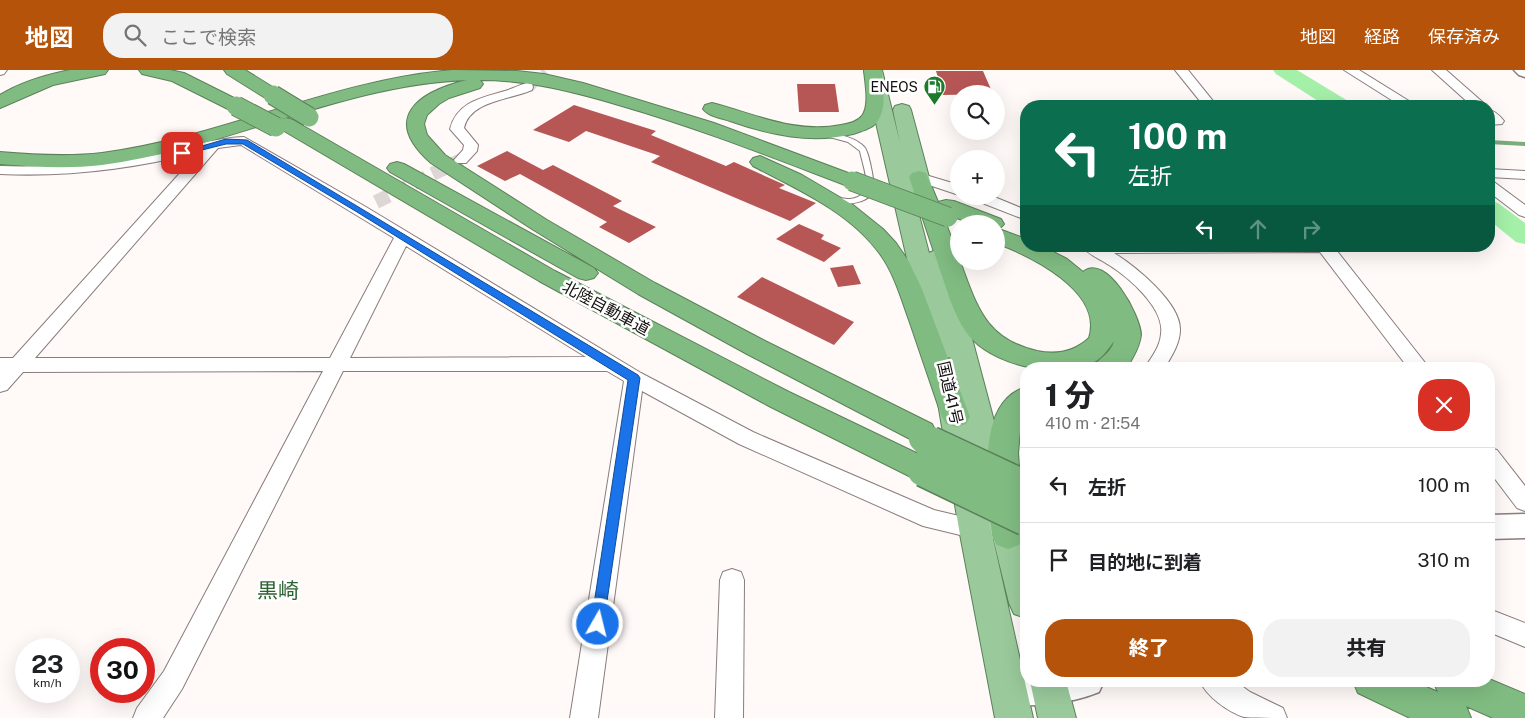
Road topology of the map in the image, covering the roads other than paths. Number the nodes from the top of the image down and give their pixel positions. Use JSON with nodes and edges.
{"nodes":[{"id":1,"x":99,"y":70,"type":"edge"},
{"id":2,"x":148,"y":70,"type":"edge"},
{"id":3,"x":201,"y":70,"type":"edge"},
{"id":4,"x":233,"y":70,"type":"edge"},
{"id":5,"x":461,"y":70,"type":"edge"},
{"id":6,"x":1182,"y":70,"type":"edge"},
{"id":7,"x":1350,"y":70,"type":"edge"},
{"id":8,"x":1438,"y":70,"type":"edge"},
{"id":9,"x":6,"y":72,"type":"edge"},
{"id":10,"x":576,"y":76,"type":"edge"},
{"id":11,"x":886,"y":77,"type":"edge"},
{"id":12,"x":0,"y":86,"type":"edge"},
{"id":13,"x":527,"y":88,"type":"tunnel mouth"},
{"id":14,"x":1206,"y":100,"type":"edge"},
{"id":15,"x":1400,"y":100,"type":"edge"},
{"id":16,"x":1473,"y":100,"type":"edge"},
{"id":17,"x":662,"y":102,"type":"junction"},
{"id":18,"x":0,"y":103,"type":"edge"},
{"id":19,"x":244,"y":104,"type":"junction"},
{"id":20,"x":698,"y":104,"type":"dead end"},
{"id":21,"x":823,"y":133,"type":"junction"},
{"id":22,"x":215,"y":143,"type":"junction"},
{"id":23,"x":0,"y":145,"type":"edge"},
{"id":24,"x":0,"y":158,"type":"edge"},
{"id":25,"x":461,"y":160,"type":"dead end"},
{"id":26,"x":0,"y":170,"type":"edge"},
{"id":27,"x":1495,"y":174,"type":"edge"},
{"id":28,"x":1525,"y":175,"type":"edge"},
{"id":29,"x":919,"y":177,"type":"junction"},
{"id":30,"x":1495,"y":190,"type":"edge"},
{"id":31,"x":821,"y":196,"type":"junction"},
{"id":32,"x":1000,"y":205,"type":"edge"},
{"id":33,"x":955,"y":209,"type":"edge"},
{"id":34,"x":1525,"y":212,"type":"edge"},
{"id":35,"x":1020,"y":213,"type":"edge"},
{"id":36,"x":971,"y":215,"type":"edge"},
{"id":37,"x":1005,"y":228,"type":"edge"},
{"id":38,"x":1020,"y":234,"type":"edge"},
{"id":39,"x":403,"y":236,"type":"junction"},
{"id":40,"x":1005,"y":239,"type":"edge"},
{"id":41,"x":1020,"y":245,"type":"edge"},
{"id":42,"x":1033,"y":252,"type":"edge"},
{"id":43,"x":1058,"y":252,"type":"edge"},
{"id":44,"x":1101,"y":252,"type":"edge"},
{"id":45,"x":1328,"y":252,"type":"edge"},
{"id":46,"x":950,"y":265,"type":"edge"},
{"id":47,"x":952,"y":270,"type":"edge"},
{"id":48,"x":1114,"y":362,"type":"edge"},
{"id":49,"x":1158,"y":362,"type":"edge"},
{"id":50,"x":1414,"y":362,"type":"edge"},
{"id":51,"x":336,"y":364,"type":"junction"},
{"id":52,"x":611,"y":364,"type":"junction"},
{"id":53,"x":9,"y":365,"type":"edge"},
{"id":54,"x":634,"y":378,"type":"junction"},
{"id":55,"x":0,"y":385,"type":"edge"},
{"id":56,"x":1020,"y":402,"type":"edge"},
{"id":57,"x":956,"y":417,"type":"junction"},
{"id":58,"x":922,"y":436,"type":"junction"},
{"id":59,"x":1495,"y":464,"type":"edge"},
{"id":60,"x":1020,"y":485,"type":"edge"},
{"id":61,"x":1525,"y":502,"type":"edge"},
{"id":62,"x":1525,"y":526,"type":"edge"},
{"id":63,"x":1495,"y":527,"type":"edge"},
{"id":64,"x":1017,"y":528,"type":"edge"},
{"id":65,"x":975,"y":529,"type":"junction"},
{"id":66,"x":1020,"y":553,"type":"edge"},
{"id":67,"x":732,"y":580,"type":"dead end"},
{"id":68,"x":1495,"y":622,"type":"edge"},
{"id":69,"x":1525,"y":634,"type":"edge"},
{"id":70,"x":1065,"y":687,"type":"edge"},
{"id":71,"x":1221,"y":687,"type":"edge"},
{"id":72,"x":1384,"y":687,"type":"edge"},
{"id":73,"x":1465,"y":687,"type":"edge"},
{"id":74,"x":1052,"y":696,"type":"edge"},
{"id":75,"x":1011,"y":704,"type":"edge"},
{"id":76,"x":1525,"y":713,"type":"edge"},
{"id":77,"x":147,"y":718,"type":"edge"},
{"id":78,"x":584,"y":718,"type":"edge"},
{"id":79,"x":728,"y":718,"type":"edge"},
{"id":80,"x":1273,"y":718,"type":"edge"},
{"id":81,"x":1452,"y":718,"type":"edge"}],
"edges":[{"from":1,"to":18,"type":"highway"},
{"from":2,"to":19,"type":"highway"},
{"from":3,"to":19,"type":"highway"},
{"from":4,"to":58,"type":"highway","name":"北陸自動車道","bridge":true},
{"from":5,"to":23,"type":"highway"},
{"from":6,"to":14,"type":"street"},
{"from":7,"to":15,"type":"street"},
{"from":8,"to":16,"type":"street"},
{"from":9,"to":12,"type":"highway"},
{"from":10,"to":17,"type":"highway"},
{"from":10,"to":24,"type":"highway"},
{"from":10,"to":58,"type":"highway"},
{"from":11,"to":21,"type":"highway"},
{"from":11,"to":29,"type":"highway","name":"国道41号"},
{"from":11,"to":57,"type":"highway","name":"国道41号"},
{"from":13,"to":25,"type":"street"},
{"from":17,"to":31,"type":"highway"},
{"from":17,"to":33,"type":"highway","bridge":true},
{"from":19,"to":64,"type":"highway","name":"北陸自動車道","bridge":true},
{"from":20,"to":21,"type":"highway"},
{"from":21,"to":31,"type":"lane"},
{"from":22,"to":26,"type":"street"},
{"from":22,"to":39,"type":"street"},
{"from":22,"to":53,"type":"street"},
{"from":27,"to":28,"type":"street"},
{"from":29,"to":33,"type":"street"},
{"from":29,"to":46,"type":"highway"},
{"from":29,"to":64,"type":"highway","name":"国道41号"},
{"from":30,"to":34,"type":"street"},
{"from":31,"to":57,"type":"highway"},
{"from":32,"to":35,"type":"street"},
{"from":33,"to":36,"type":"highway"},
{"from":37,"to":38,"type":"highway"},
{"from":39,"to":51,"type":"street"},
{"from":39,"to":52,"type":"street"},
{"from":40,"to":41,"type":"highway"},
{"from":42,"to":47,"type":"highway"},
{"from":43,"to":48,"type":"highway"},
{"from":44,"to":49,"type":"street"},
{"from":45,"to":50,"type":"street"},
{"from":51,"to":52,"type":"street"},
{"from":51,"to":53,"type":"street"},
{"from":51,"to":77,"type":"street"},
{"from":52,"to":54,"type":"street"},
{"from":53,"to":55,"type":"street"},
{"from":54,"to":65,"type":"street"},
{"from":54,"to":78,"type":"street"},
{"from":56,"to":64,"type":"highway"},
{"from":57,"to":65,"type":"highway","name":"国道41号"},
{"from":58,"to":60,"type":"highway","name":"北陸自動車道","bridge":true},
{"from":59,"to":61,"type":"street"},
{"from":62,"to":63,"type":"street"},
{"from":64,"to":65,"type":"street"},
{"from":64,"to":66,"type":"highway","name":"国道41号"},
{"from":65,"to":75,"type":"highway","name":"国道41号"},
{"from":67,"to":79,"type":"street"},
{"from":68,"to":69,"type":"street"},
{"from":70,"to":74,"type":"street"},
{"from":71,"to":80,"type":"street"},
{"from":72,"to":81,"type":"highway"},
{"from":73,"to":76,"type":"highway"},
{"from":74,"to":75,"type":"street"}]}
